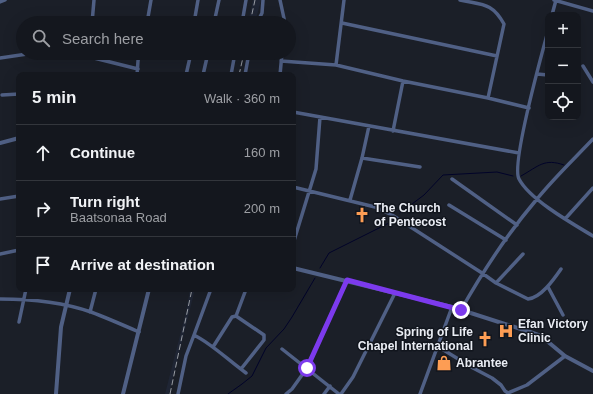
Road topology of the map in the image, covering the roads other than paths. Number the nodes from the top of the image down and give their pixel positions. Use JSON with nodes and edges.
{"nodes":[{"id":1,"x":5,"y":0,"type":"edge"},
{"id":2,"x":94,"y":0,"type":"edge"},
{"id":3,"x":151,"y":0,"type":"edge"},
{"id":4,"x":198,"y":0,"type":"edge"},
{"id":5,"x":219,"y":0,"type":"edge"},
{"id":6,"x":246,"y":0,"type":"edge"},
{"id":7,"x":263,"y":0,"type":"edge"},
{"id":8,"x":280,"y":0,"type":"edge"},
{"id":9,"x":344,"y":0,"type":"edge"},
{"id":10,"x":460,"y":0,"type":"edge"},
{"id":11,"x":555,"y":0,"type":"edge"},
{"id":12,"x":0,"y":2,"type":"edge"},
{"id":13,"x":593,"y":11,"type":"edge"},
{"id":14,"x":553,"y":12,"type":"edge"},
{"id":15,"x":93,"y":16,"type":"edge"},
{"id":16,"x":148,"y":16,"type":"edge"},
{"id":17,"x":195,"y":16,"type":"edge"},
{"id":18,"x":216,"y":16,"type":"edge"},
{"id":19,"x":243,"y":16,"type":"edge"},
{"id":20,"x":260,"y":16,"type":"edge"},
{"id":21,"x":283,"y":16,"type":"edge"},
{"id":22,"x":342,"y":23,"type":"junction"},
{"id":23,"x":545,"y":43,"type":"edge"},
{"id":24,"x":16,"y":56,"type":"edge"},
{"id":25,"x":497,"y":56,"type":"junction"},
{"id":26,"x":0,"y":58,"type":"edge"},
{"id":27,"x":105,"y":60,"type":"edge"},
{"id":28,"x":138,"y":60,"type":"edge"},
{"id":29,"x":189,"y":60,"type":"edge"},
{"id":30,"x":206,"y":60,"type":"edge"},
{"id":31,"x":234,"y":60,"type":"edge"},
{"id":32,"x":248,"y":60,"type":"edge"},
{"id":33,"x":281,"y":60,"type":"joint"},
{"id":34,"x":336,"y":65,"type":"junction"},
{"id":35,"x":583,"y":66,"type":"dead end"},
{"id":36,"x":138,"y":69,"type":"junction"},
{"id":37,"x":138,"y":72,"type":"edge"},
{"id":38,"x":187,"y":72,"type":"edge"},
{"id":39,"x":204,"y":72,"type":"edge"},
{"id":40,"x":232,"y":72,"type":"edge"},
{"id":41,"x":246,"y":72,"type":"edge"},
{"id":42,"x":280,"y":72,"type":"edge"},
{"id":43,"x":537,"y":74,"type":"junction"},
{"id":44,"x":545,"y":75,"type":"edge"},
{"id":45,"x":403,"y":81,"type":"junction"},
{"id":46,"x":593,"y":82,"type":"edge"},
{"id":47,"x":16,"y":94,"type":"edge"},
{"id":48,"x":2,"y":95,"type":"dead end"},
{"id":49,"x":488,"y":98,"type":"junction"},
{"id":50,"x":529,"y":108,"type":"junction"},
{"id":51,"x":296,"y":113,"type":"edge"},
{"id":52,"x":320,"y":117,"type":"junction"},
{"id":53,"x":369,"y":126,"type":"junction"},
{"id":54,"x":393,"y":131,"type":"junction"},
{"id":55,"x":16,"y":139,"type":"edge"},
{"id":56,"x":593,"y":139,"type":"edge"},
{"id":57,"x":0,"y":143,"type":"edge"},
{"id":58,"x":519,"y":153,"type":"junction"},
{"id":59,"x":362,"y":158,"type":"junction"},
{"id":60,"x":420,"y":167,"type":"dead end"},
{"id":61,"x":452,"y":179,"type":"dead end"},
{"id":62,"x":296,"y":188,"type":"edge"},
{"id":63,"x":593,"y":188,"type":"edge"},
{"id":64,"x":308,"y":191,"type":"junction"},
{"id":65,"x":16,"y":196,"type":"edge"},
{"id":66,"x":0,"y":199,"type":"edge"},
{"id":67,"x":537,"y":199,"type":"junction"},
{"id":68,"x":350,"y":200,"type":"junction"},
{"id":69,"x":449,"y":205,"type":"dead end"},
{"id":70,"x":566,"y":219,"type":"junction"},
{"id":71,"x":517,"y":225,"type":"junction"},
{"id":72,"x":296,"y":233,"type":"edge"},
{"id":73,"x":593,"y":236,"type":"edge"},
{"id":74,"x":506,"y":240,"type":"junction"},
{"id":75,"x":16,"y":251,"type":"edge"},
{"id":76,"x":0,"y":254,"type":"edge"},
{"id":77,"x":523,"y":254,"type":"dead end"},
{"id":78,"x":296,"y":269,"type":"edge"},
{"id":79,"x":561,"y":269,"type":"dead end"},
{"id":80,"x":482,"y":273,"type":"junction"},
{"id":81,"x":347,"y":280,"type":"junction"},
{"id":82,"x":496,"y":283,"type":"junction"},
{"id":83,"x":548,"y":287,"type":"junction"},
{"id":84,"x":25,"y":292,"type":"edge"},
{"id":85,"x":69,"y":292,"type":"edge"},
{"id":86,"x":95,"y":292,"type":"edge"},
{"id":87,"x":148,"y":292,"type":"edge"},
{"id":88,"x":210,"y":292,"type":"edge"},
{"id":89,"x":245,"y":292,"type":"dead end"},
{"id":90,"x":395,"y":292,"type":"junction"},
{"id":91,"x":0,"y":299,"type":"edge"},
{"id":92,"x":24,"y":299,"type":"junction"},
{"id":93,"x":66,"y":306,"type":"junction"},
{"id":94,"x":452,"y":307,"type":"junction"},
{"id":95,"x":461,"y":310,"type":"junction"},
{"id":96,"x":90,"y":312,"type":"junction"},
{"id":97,"x":562,"y":315,"type":"dead end"},
{"id":98,"x":236,"y":316,"type":"junction"},
{"id":99,"x":18,"y":322,"type":"dead end"},
{"id":100,"x":139,"y":332,"type":"junction"},
{"id":101,"x":194,"y":335,"type":"junction"},
{"id":102,"x":437,"y":346,"type":"junction"},
{"id":103,"x":213,"y":347,"type":"junction"},
{"id":104,"x":282,"y":349,"type":"dead end"},
{"id":105,"x":565,"y":356,"type":"junction"},
{"id":106,"x":307,"y":368,"type":"junction"},
{"id":107,"x":241,"y":369,"type":"junction"},
{"id":108,"x":593,"y":372,"type":"edge"},
{"id":109,"x":246,"y":373,"type":"dead end"},
{"id":110,"x":330,"y":386,"type":"junction"},
{"id":111,"x":56,"y":394,"type":"edge"},
{"id":112,"x":123,"y":394,"type":"edge"},
{"id":113,"x":178,"y":394,"type":"edge"},
{"id":114,"x":286,"y":394,"type":"edge"},
{"id":115,"x":324,"y":394,"type":"edge"},
{"id":116,"x":340,"y":394,"type":"edge"},
{"id":117,"x":420,"y":394,"type":"edge"}],
"edges":[{"from":1,"to":12,"type":"street"},
{"from":2,"to":15,"type":"street"},
{"from":3,"to":16,"type":"street"},
{"from":4,"to":17,"type":"street"},
{"from":5,"to":18,"type":"street"},
{"from":6,"to":19,"type":"street"},
{"from":7,"to":20,"type":"street"},
{"from":8,"to":21,"type":"street"},
{"from":9,"to":22,"type":"street"},
{"from":10,"to":25,"type":"street"},
{"from":11,"to":13,"type":"street"},
{"from":11,"to":14,"type":"street"},
{"from":22,"to":25,"type":"street"},
{"from":22,"to":34,"type":"street"},
{"from":23,"to":43,"type":"street"},
{"from":24,"to":26,"type":"street"},
{"from":25,"to":49,"type":"street"},
{"from":27,"to":36,"type":"street"},
{"from":28,"to":36,"type":"street"},
{"from":29,"to":38,"type":"street"},
{"from":30,"to":39,"type":"street"},
{"from":31,"to":40,"type":"street"},
{"from":32,"to":41,"type":"street"},
{"from":33,"to":34,"type":"street"},
{"from":33,"to":42,"type":"street"},
{"from":34,"to":45,"type":"street"},
{"from":35,"to":46,"type":"street"},
{"from":36,"to":37,"type":"street"},
{"from":43,"to":44,"type":"street"},
{"from":43,"to":50,"type":"street"},
{"from":45,"to":49,"type":"street"},
{"from":45,"to":54,"type":"street"},
{"from":47,"to":48,"type":"street"},
{"from":49,"to":50,"type":"street"},
{"from":50,"to":58,"type":"street"},
{"from":51,"to":52,"type":"street"},
{"from":52,"to":53,"type":"street"},
{"from":52,"to":64,"type":"street"},
{"from":53,"to":54,"type":"street"},
{"from":53,"to":59,"type":"street"},
{"from":54,"to":58,"type":"street"},
{"from":55,"to":57,"type":"street"},
{"from":56,"to":67,"type":"street"},
{"from":58,"to":67,"type":"street"},
{"from":59,"to":60,"type":"street"},
{"from":59,"to":68,"type":"street"},
{"from":61,"to":71,"type":"street"},
{"from":62,"to":64,"type":"street"},
{"from":63,"to":70,"type":"street"},
{"from":64,"to":68,"type":"street"},
{"from":64,"to":72,"type":"street"},
{"from":65,"to":66,"type":"street"},
{"from":67,"to":70,"type":"street"},
{"from":67,"to":71,"type":"street"},
{"from":68,"to":80,"type":"street"},
{"from":69,"to":74,"type":"street"},
{"from":70,"to":73,"type":"street"},
{"from":71,"to":74,"type":"street"},
{"from":74,"to":80,"type":"street"},
{"from":75,"to":76,"type":"street"},
{"from":77,"to":82,"type":"street"},
{"from":78,"to":81,"type":"street"},
{"from":79,"to":83,"type":"street"},
{"from":80,"to":82,"type":"street"},
{"from":80,"to":95,"type":"street"},
{"from":81,"to":90,"type":"street"},
{"from":81,"to":106,"type":"street"},
{"from":82,"to":83,"type":"street"},
{"from":83,"to":97,"type":"street"},
{"from":84,"to":92,"type":"street"},
{"from":85,"to":93,"type":"street"},
{"from":86,"to":96,"type":"street"},
{"from":87,"to":100,"type":"street"},
{"from":88,"to":101,"type":"street"},
{"from":89,"to":98,"type":"street"},
{"from":90,"to":94,"type":"street"},
{"from":90,"to":116,"type":"street"},
{"from":91,"to":92,"type":"street"},
{"from":92,"to":93,"type":"street"},
{"from":92,"to":99,"type":"street"},
{"from":93,"to":96,"type":"street"},
{"from":93,"to":111,"type":"street"},
{"from":94,"to":95,"type":"street"},
{"from":94,"to":102,"type":"street"},
{"from":95,"to":105,"type":"street"},
{"from":96,"to":100,"type":"street"},
{"from":98,"to":103,"type":"street"},
{"from":98,"to":107,"type":"street"},
{"from":100,"to":112,"type":"street"},
{"from":101,"to":103,"type":"street"},
{"from":101,"to":113,"type":"street"},
{"from":102,"to":105,"type":"street"},
{"from":102,"to":117,"type":"street"},
{"from":103,"to":107,"type":"street"},
{"from":104,"to":106,"type":"street"},
{"from":105,"to":108,"type":"street"},
{"from":106,"to":110,"type":"street"},
{"from":106,"to":114,"type":"street"},
{"from":107,"to":109,"type":"street"},
{"from":110,"to":115,"type":"street"},
{"from":110,"to":116,"type":"street"}]}
